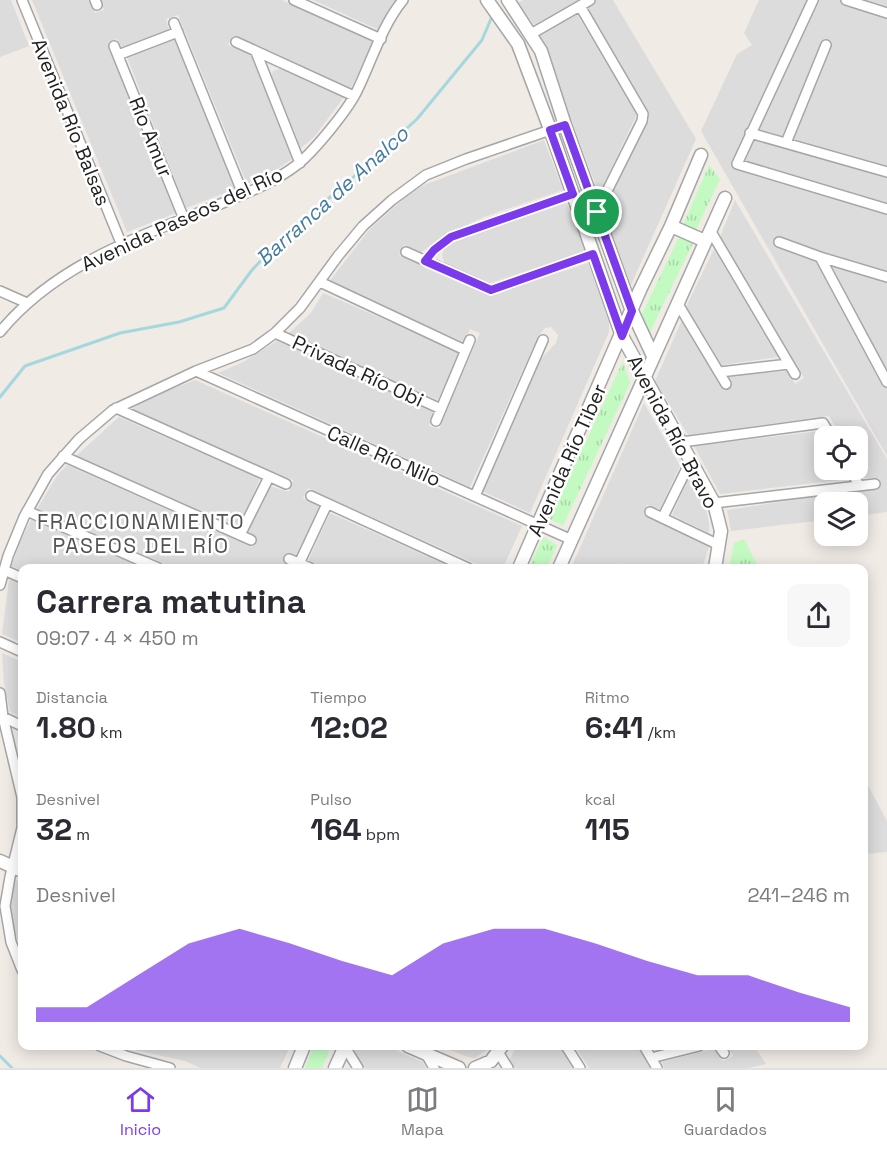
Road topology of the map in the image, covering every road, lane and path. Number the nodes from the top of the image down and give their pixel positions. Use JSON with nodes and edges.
{"nodes":[{"id":1,"x":22,"y":0,"type":"edge"},
{"id":2,"x":294,"y":0,"type":"edge"},
{"id":3,"x":403,"y":0,"type":"edge"},
{"id":4,"x":487,"y":0,"type":"edge"},
{"id":5,"x":590,"y":0,"type":"edge"},
{"id":6,"x":813,"y":0,"type":"edge"},
{"id":7,"x":846,"y":0,"type":"edge"},
{"id":8,"x":509,"y":2,"type":"edge"},
{"id":9,"x":580,"y":6,"type":"junction"},
{"id":10,"x":887,"y":13,"type":"edge"},
{"id":11,"x":531,"y":34,"type":"junction"},
{"id":12,"x":381,"y":39,"type":"junction"},
{"id":13,"x":236,"y":42,"type":"dead end"},
{"id":14,"x":826,"y":45,"type":"dead end"},
{"id":15,"x":256,"y":52,"type":"junction"},
{"id":16,"x":354,"y":96,"type":"junction"},
{"id":17,"x":565,"y":125,"type":"junction"},
{"id":18,"x":550,"y":130,"type":"junction"},
{"id":19,"x":750,"y":133,"type":"junction"},
{"id":20,"x":786,"y":143,"type":"junction"},
{"id":21,"x":701,"y":155,"type":"dead end"},
{"id":22,"x":300,"y":163,"type":"junction"},
{"id":23,"x":887,"y":172,"type":"edge"},
{"id":24,"x":243,"y":194,"type":"junction"},
{"id":25,"x":573,"y":194,"type":"junction"},
{"id":26,"x":725,"y":198,"type":"dead end"},
{"id":27,"x":887,"y":209,"type":"edge"},
{"id":28,"x":597,"y":212,"type":"junction"},
{"id":29,"x":184,"y":219,"type":"junction"},
{"id":30,"x":671,"y":226,"type":"junction"},
{"id":31,"x":707,"y":236,"type":"junction"},
{"id":32,"x":779,"y":242,"type":"dead end"},
{"id":33,"x":121,"y":243,"type":"junction"},
{"id":34,"x":406,"y":252,"type":"dead end"},
{"id":35,"x":593,"y":254,"type":"junction"},
{"id":36,"x":820,"y":257,"type":"junction"},
{"id":37,"x":425,"y":261,"type":"junction"},
{"id":38,"x":887,"y":277,"type":"edge"},
{"id":39,"x":320,"y":282,"type":"junction"},
{"id":40,"x":0,"y":291,"type":"edge"},
{"id":41,"x":27,"y":303,"type":"junction"},
{"id":42,"x":678,"y":304,"type":"junction"},
{"id":43,"x":632,"y":311,"type":"junction"},
{"id":44,"x":0,"y":332,"type":"edge"},
{"id":45,"x":275,"y":333,"type":"junction"},
{"id":46,"x":622,"y":336,"type":"junction"},
{"id":47,"x":470,"y":340,"type":"dead end"},
{"id":48,"x":543,"y":340,"type":"dead end"},
{"id":49,"x":465,"y":350,"type":"junction"},
{"id":50,"x":653,"y":356,"type":"junction"},
{"id":51,"x":789,"y":364,"type":"junction"},
{"id":52,"x":196,"y":371,"type":"junction"},
{"id":53,"x":720,"y":372,"type":"junction"},
{"id":54,"x":795,"y":374,"type":"dead end"},
{"id":55,"x":643,"y":377,"type":"junction"},
{"id":56,"x":887,"y":382,"type":"edge"},
{"id":57,"x":726,"y":384,"type":"dead end"},
{"id":58,"x":116,"y":408,"type":"junction"},
{"id":59,"x":441,"y":409,"type":"junction"},
{"id":60,"x":436,"y":421,"type":"dead end"},
{"id":61,"x":825,"y":426,"type":"edge"},
{"id":62,"x":682,"y":442,"type":"junction"},
{"id":63,"x":63,"y":456,"type":"junction"},
{"id":64,"x":691,"y":460,"type":"junction"},
{"id":65,"x":269,"y":477,"type":"junction"},
{"id":66,"x":856,"y":480,"type":"edge"},
{"id":67,"x":286,"y":484,"type":"dead end"},
{"id":68,"x":875,"y":484,"type":"dead end"},
{"id":69,"x":859,"y":485,"type":"junction"},
{"id":70,"x":311,"y":496,"type":"dead end"},
{"id":71,"x":475,"y":496,"type":"junction"},
{"id":72,"x":714,"y":503,"type":"junction"},
{"id":73,"x":327,"y":504,"type":"junction"},
{"id":74,"x":27,"y":511,"type":"junction"},
{"id":75,"x":650,"y":512,"type":"dead end"},
{"id":76,"x":663,"y":517,"type":"junction"},
{"id":77,"x":539,"y":524,"type":"junction"},
{"id":78,"x":240,"y":535,"type":"junction"},
{"id":79,"x":251,"y":540,"type":"dead end"},
{"id":80,"x":572,"y":540,"type":"junction"},
{"id":81,"x":719,"y":545,"type":"junction"},
{"id":82,"x":288,"y":559,"type":"dead end"},
{"id":83,"x":149,"y":564,"type":"edge"},
{"id":84,"x":295,"y":564,"type":"edge"},
{"id":85,"x":299,"y":564,"type":"edge"},
{"id":86,"x":459,"y":564,"type":"edge"},
{"id":87,"x":521,"y":564,"type":"edge"},
{"id":88,"x":561,"y":564,"type":"edge"},
{"id":89,"x":716,"y":564,"type":"edge"},
{"id":90,"x":4,"y":570,"type":"junction"},
{"id":91,"x":18,"y":576,"type":"edge"},
{"id":92,"x":0,"y":585,"type":"edge"},
{"id":93,"x":0,"y":642,"type":"edge"},
{"id":94,"x":18,"y":650,"type":"edge"},
{"id":95,"x":0,"y":693,"type":"edge"},
{"id":96,"x":3,"y":717,"type":"junction"},
{"id":97,"x":18,"y":724,"type":"edge"},
{"id":98,"x":18,"y":780,"type":"edge"},
{"id":99,"x":18,"y":839,"type":"edge"},
{"id":100,"x":9,"y":865,"type":"edge"},
{"id":101,"x":18,"y":960,"type":"edge"},
{"id":102,"x":110,"y":1050,"type":"edge"},
{"id":103,"x":302,"y":1050,"type":"edge"},
{"id":104,"x":343,"y":1050,"type":"edge"},
{"id":105,"x":347,"y":1050,"type":"edge"},
{"id":106,"x":417,"y":1050,"type":"edge"},
{"id":107,"x":499,"y":1050,"type":"edge"},
{"id":108,"x":500,"y":1050,"type":"edge"},
{"id":109,"x":569,"y":1050,"type":"edge"},
{"id":110,"x":646,"y":1050,"type":"edge"},
{"id":111,"x":683,"y":1050,"type":"edge"},
{"id":112,"x":426,"y":1054,"type":"junction"},
{"id":113,"x":651,"y":1058,"type":"junction"},
{"id":114,"x":170,"y":1068,"type":"edge"},
{"id":115,"x":295,"y":1068,"type":"edge"},
{"id":116,"x":335,"y":1068,"type":"edge"},
{"id":117,"x":358,"y":1068,"type":"edge"},
{"id":118,"x":434,"y":1068,"type":"edge"},
{"id":119,"x":459,"y":1068,"type":"edge"},
{"id":120,"x":475,"y":1068,"type":"edge"},
{"id":121,"x":508,"y":1068,"type":"edge"},
{"id":122,"x":580,"y":1068,"type":"edge"},
{"id":123,"x":657,"y":1068,"type":"edge"}],
"edges":[{"from":1,"to":33,"type":"street","name":"Avenida Río Balsas"},
{"from":2,"to":12,"type":"street"},
{"from":3,"to":12,"type":"street","name":"Avenida Paseos del Río"},
{"from":4,"to":18,"type":"street","name":"Avenida Río Bravo"},
{"from":5,"to":9,"type":"street"},
{"from":6,"to":19,"type":"street"},
{"from":7,"to":10,"type":"street"},
{"from":8,"to":11,"type":"street","name":"Avenida Río Bravo"},
{"from":9,"to":11,"type":"street"},
{"from":9,"to":28,"type":"street"},
{"from":11,"to":17,"type":"street","name":"Avenida Río Bravo"},
{"from":12,"to":16,"type":"street","name":"Avenida Paseos del Río"},
{"from":13,"to":15,"type":"street"},
{"from":14,"to":20,"type":"street"},
{"from":15,"to":16,"type":"street"},
{"from":15,"to":22,"type":"street"},
{"from":16,"to":22,"type":"street","name":"Avenida Paseos del Río"},
{"from":17,"to":18,"type":"street"},
{"from":17,"to":28,"type":"street","name":"Avenida Río Bravo"},
{"from":18,"to":25,"type":"street","name":"Avenida Río Bravo"},
{"from":18,"to":39,"type":"street"},
{"from":19,"to":20,"type":"street"},
{"from":19,"to":27,"type":"street"},
{"from":20,"to":23,"type":"street"},
{"from":21,"to":30,"type":"street","name":"Avenida Río Tiber"},
{"from":22,"to":24,"type":"street","name":"Avenida Paseos del Río"},
{"from":24,"to":29,"type":"street","name":"Avenida Paseos del Río"},
{"from":24,"to":29,"type":"street","name":"Río Amur"},
{"from":25,"to":35,"type":"street","name":"Avenida Río Bravo"},
{"from":25,"to":37,"type":"street"},
{"from":26,"to":31,"type":"street","name":"Avenida Río Tiber"},
{"from":28,"to":43,"type":"street","name":"Avenida Río Bravo"},
{"from":29,"to":33,"type":"street","name":"Avenida Paseos del Río"},
{"from":30,"to":31,"type":"street"},
{"from":30,"to":43,"type":"street","name":"Avenida Río Tiber"},
{"from":31,"to":42,"type":"street","name":"Avenida Río Tiber"},
{"from":31,"to":51,"type":"street"},
{"from":32,"to":36,"type":"street"},
{"from":33,"to":41,"type":"street","name":"Avenida Paseos del Río"},
{"from":34,"to":37,"type":"street"},
{"from":35,"to":37,"type":"street"},
{"from":35,"to":46,"type":"street","name":"Avenida Río Bravo"},
{"from":36,"to":38,"type":"street"},
{"from":36,"to":56,"type":"street"},
{"from":39,"to":45,"type":"street"},
{"from":39,"to":49,"type":"street"},
{"from":40,"to":41,"type":"street"},
{"from":41,"to":44,"type":"street","name":"Avenida Paseos del Río"},
{"from":42,"to":50,"type":"street","name":"Avenida Río Tiber"},
{"from":42,"to":53,"type":"street"},
{"from":43,"to":46,"type":"street","name":"Avenida Río Tiber"},
{"from":43,"to":50,"type":"street","name":"Avenida Río Bravo"},
{"from":45,"to":52,"type":"street"},
{"from":45,"to":59,"type":"street","name":"Privada Río Obi"},
{"from":46,"to":55,"type":"street","name":"Avenida Río Bravo"},
{"from":46,"to":77,"type":"street","name":"Avenida Río Tiber"},
{"from":47,"to":49,"type":"street","name":"Privada Río Obi"},
{"from":48,"to":71,"type":"street"},
{"from":49,"to":59,"type":"street","name":"Privada Río Obi"},
{"from":50,"to":55,"type":"street","name":"Avenida Río Tiber"},
{"from":51,"to":53,"type":"street"},
{"from":51,"to":54,"type":"street"},
{"from":52,"to":58,"type":"street"},
{"from":52,"to":71,"type":"street","name":"Calle Río Nilo"},
{"from":53,"to":57,"type":"street"},
{"from":55,"to":62,"type":"street","name":"Avenida Río Bravo"},
{"from":55,"to":80,"type":"street","name":"Avenida Río Tiber"},
{"from":58,"to":63,"type":"street"},
{"from":58,"to":65,"type":"street"},
{"from":59,"to":60,"type":"street","name":"Privada Río Obi"},
{"from":61,"to":62,"type":"street"},
{"from":62,"to":64,"type":"street","name":"Avenida Río Bravo"},
{"from":63,"to":74,"type":"street"},
{"from":63,"to":78,"type":"street"},
{"from":64,"to":72,"type":"street","name":"Avenida Río Bravo"},
{"from":64,"to":76,"type":"street"},
{"from":65,"to":67,"type":"street"},
{"from":65,"to":78,"type":"street"},
{"from":66,"to":69,"type":"street"},
{"from":68,"to":69,"type":"street"},
{"from":69,"to":72,"type":"street"},
{"from":70,"to":73,"type":"street"},
{"from":71,"to":77,"type":"street","name":"Calle Río Nilo"},
{"from":72,"to":81,"type":"street","name":"Avenida Río Bravo"},
{"from":73,"to":85,"type":"street"},
{"from":73,"to":86,"type":"street"},
{"from":74,"to":83,"type":"street"},
{"from":74,"to":90,"type":"street"},
{"from":75,"to":76,"type":"street"},
{"from":76,"to":81,"type":"street"},
{"from":77,"to":80,"type":"street","name":"Calle Río Nilo"},
{"from":77,"to":87,"type":"street","name":"Avenida Río Tiber"},
{"from":78,"to":79,"type":"street"},
{"from":80,"to":88,"type":"street","name":"Avenida Río Tiber"},
{"from":81,"to":89,"type":"street","name":"Avenida Río Bravo"},
{"from":82,"to":84,"type":"street"},
{"from":90,"to":91,"type":"street"},
{"from":90,"to":92,"type":"street"},
{"from":93,"to":94,"type":"street"},
{"from":95,"to":96,"type":"street"},
{"from":96,"to":97,"type":"street"},
{"from":96,"to":98,"type":"street"},
{"from":99,"to":100,"type":"street"},
{"from":100,"to":101,"type":"street"},
{"from":102,"to":114,"type":"street"},
{"from":103,"to":115,"type":"street"},
{"from":104,"to":116,"type":"street"},
{"from":105,"to":117,"type":"street"},
{"from":106,"to":112,"type":"street"},
{"from":107,"to":120,"type":"street"},
{"from":108,"to":121,"type":"street"},
{"from":109,"to":122,"type":"street"},
{"from":110,"to":113,"type":"street"},
{"from":111,"to":113,"type":"street"},
{"from":112,"to":118,"type":"street"},
{"from":112,"to":119,"type":"street"},
{"from":113,"to":123,"type":"street"}]}
